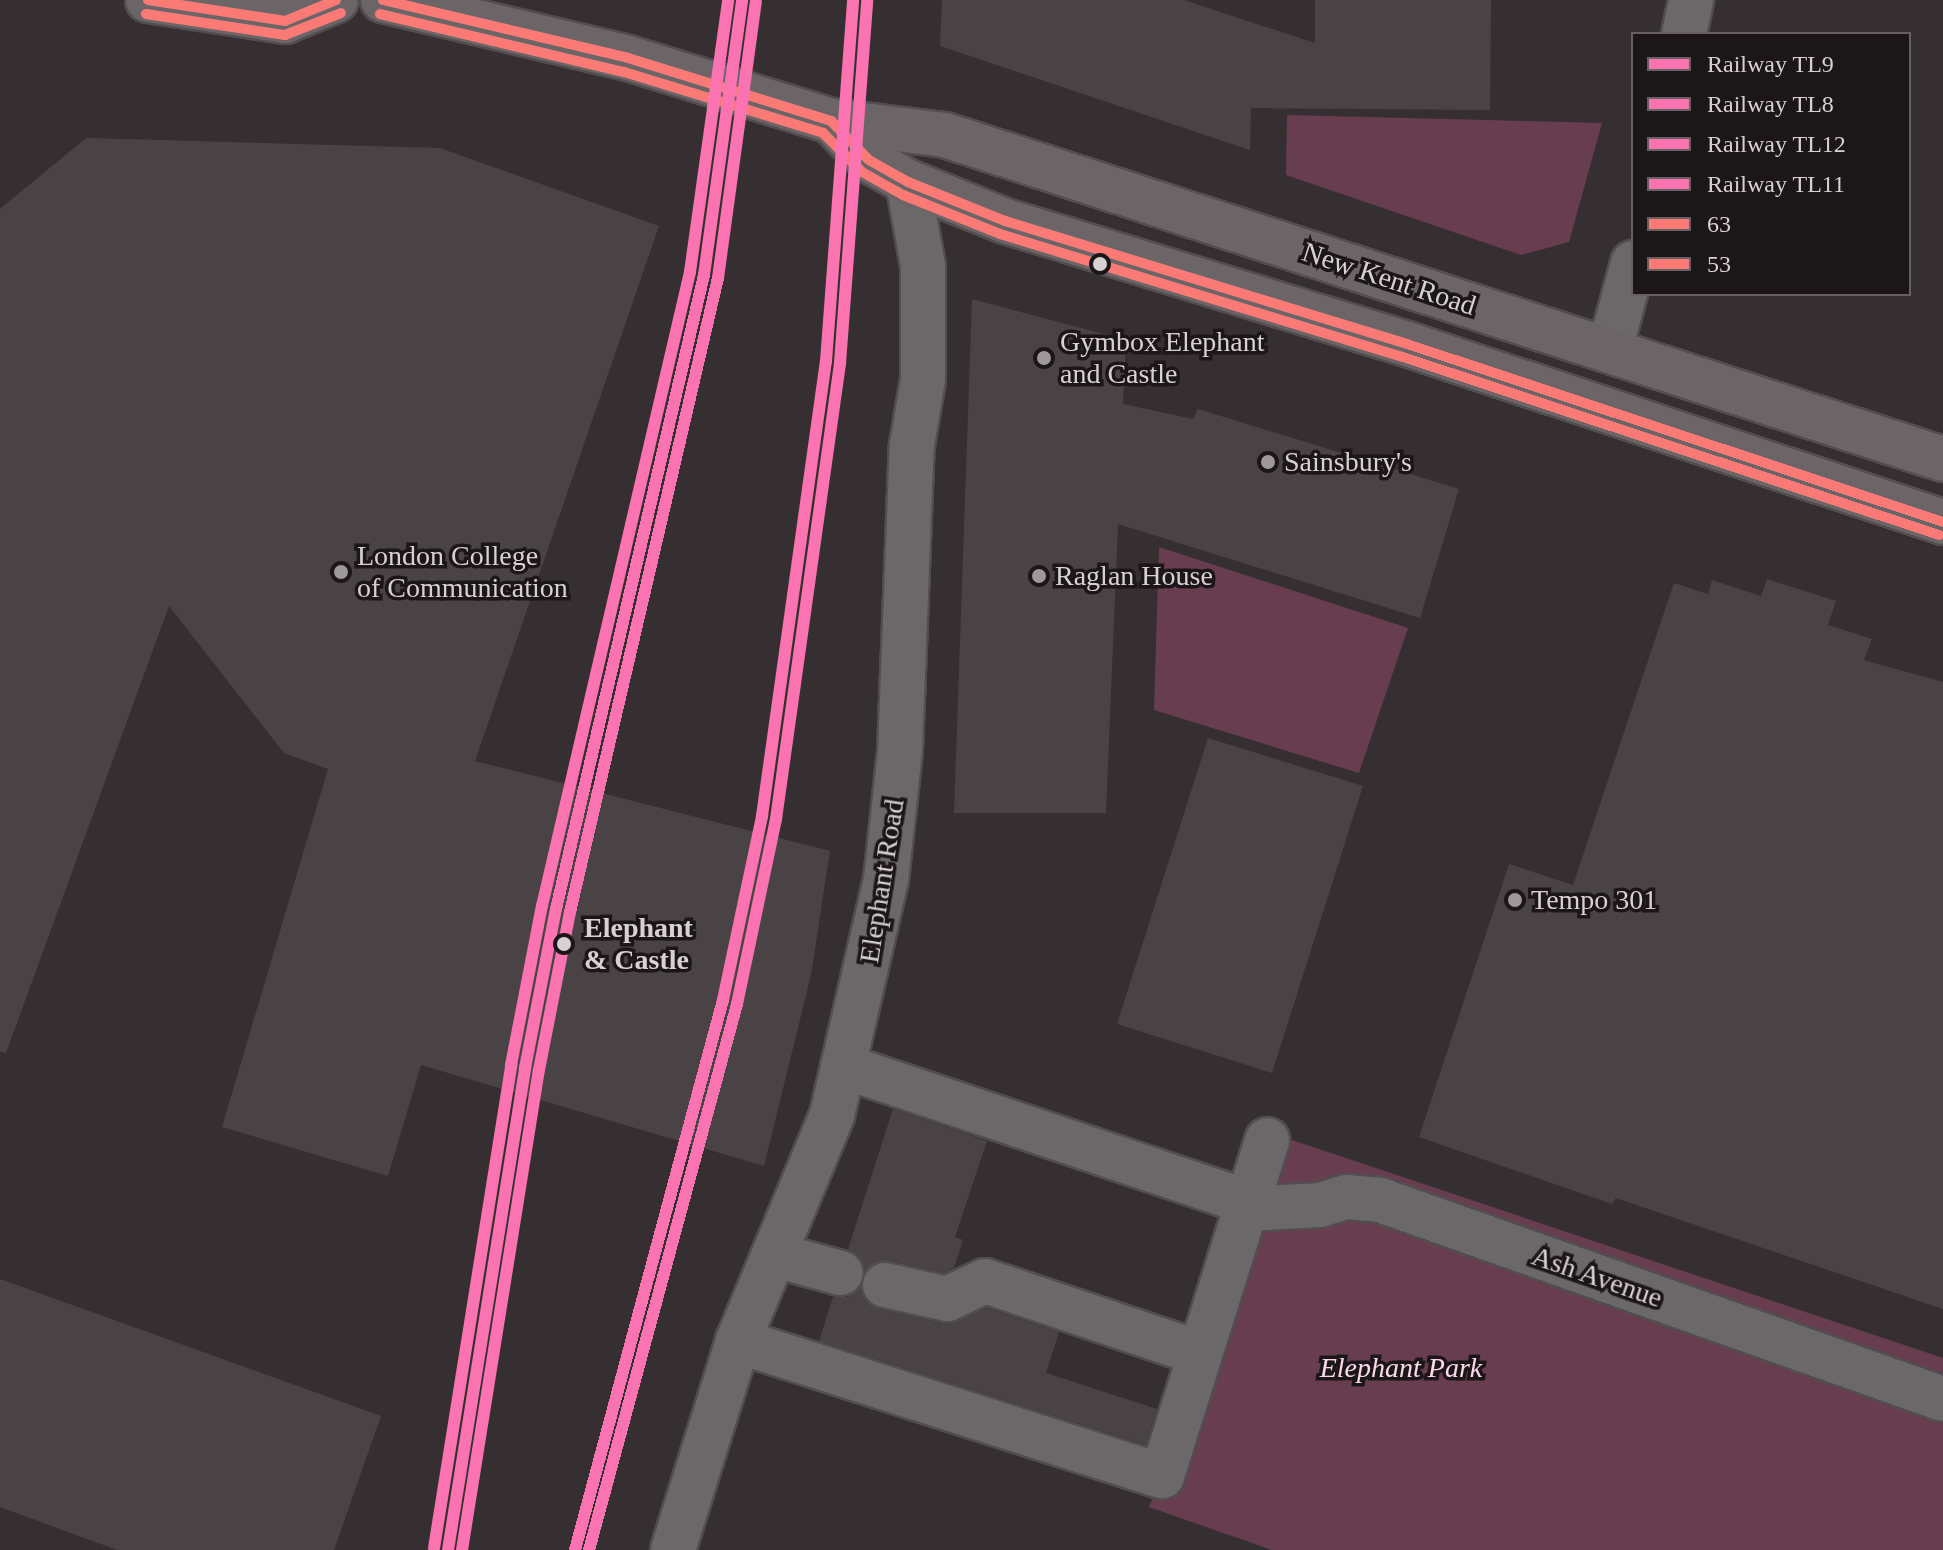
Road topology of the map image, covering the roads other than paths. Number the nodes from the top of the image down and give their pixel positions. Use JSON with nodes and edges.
{"nodes":[{"id":1,"x":148,"y":0,"type":"edge"},
{"id":2,"x":336,"y":0,"type":"edge"},
{"id":3,"x":383,"y":0,"type":"edge"},
{"id":4,"x":1691,"y":0,"type":"edge"},
{"id":5,"x":1684,"y":32,"type":"edge"},
{"id":6,"x":831,"y":121,"type":"junction"},
{"id":7,"x":908,"y":182,"type":"junction"},
{"id":8,"x":1631,"y":270,"type":"edge"},
{"id":9,"x":1610,"y":349,"type":"junction"},
{"id":10,"x":1943,"y":459,"type":"edge"},
{"id":11,"x":1943,"y":522,"type":"edge"},
{"id":12,"x":843,"y":1066,"type":"junction"},
{"id":13,"x":1267,"y":1140,"type":"dead end"},
{"id":14,"x":1247,"y":1201,"type":"junction"},
{"id":15,"x":775,"y":1255,"type":"junction"},
{"id":16,"x":841,"y":1273,"type":"dead end"},
{"id":17,"x":885,"y":1285,"type":"dead end"},
{"id":18,"x":738,"y":1341,"type":"junction"},
{"id":19,"x":1199,"y":1353,"type":"junction"},
{"id":20,"x":1943,"y":1399,"type":"edge"},
{"id":21,"x":673,"y":1550,"type":"edge"}],
"edges":[{"from":1,"to":2,"type":"highway"},
{"from":3,"to":6,"type":"highway","name":"New Kent Road"},
{"from":4,"to":5,"type":"street"},
{"from":6,"to":7,"type":"highway","name":"New Kent Road"},
{"from":6,"to":9,"type":"highway","name":"New Kent Road"},
{"from":7,"to":11,"type":"highway","name":"New Kent Road"},
{"from":7,"to":12,"type":"street","name":"Elephant Road"},
{"from":8,"to":9,"type":"street"},
{"from":9,"to":10,"type":"highway","name":"New Kent Road"},
{"from":12,"to":14,"type":"street","name":"Ash Avenue"},
{"from":12,"to":15,"type":"street","name":"Elephant Road"},
{"from":13,"to":14,"type":"street"},
{"from":14,"to":19,"type":"street"},
{"from":14,"to":20,"type":"street","name":"Ash Avenue"},
{"from":15,"to":16,"type":"street"},
{"from":15,"to":18,"type":"street","name":"Elephant Road"},
{"from":17,"to":19,"type":"street"},
{"from":18,"to":19,"type":"street"},
{"from":18,"to":21,"type":"street","name":"Elephant Road"}]}
